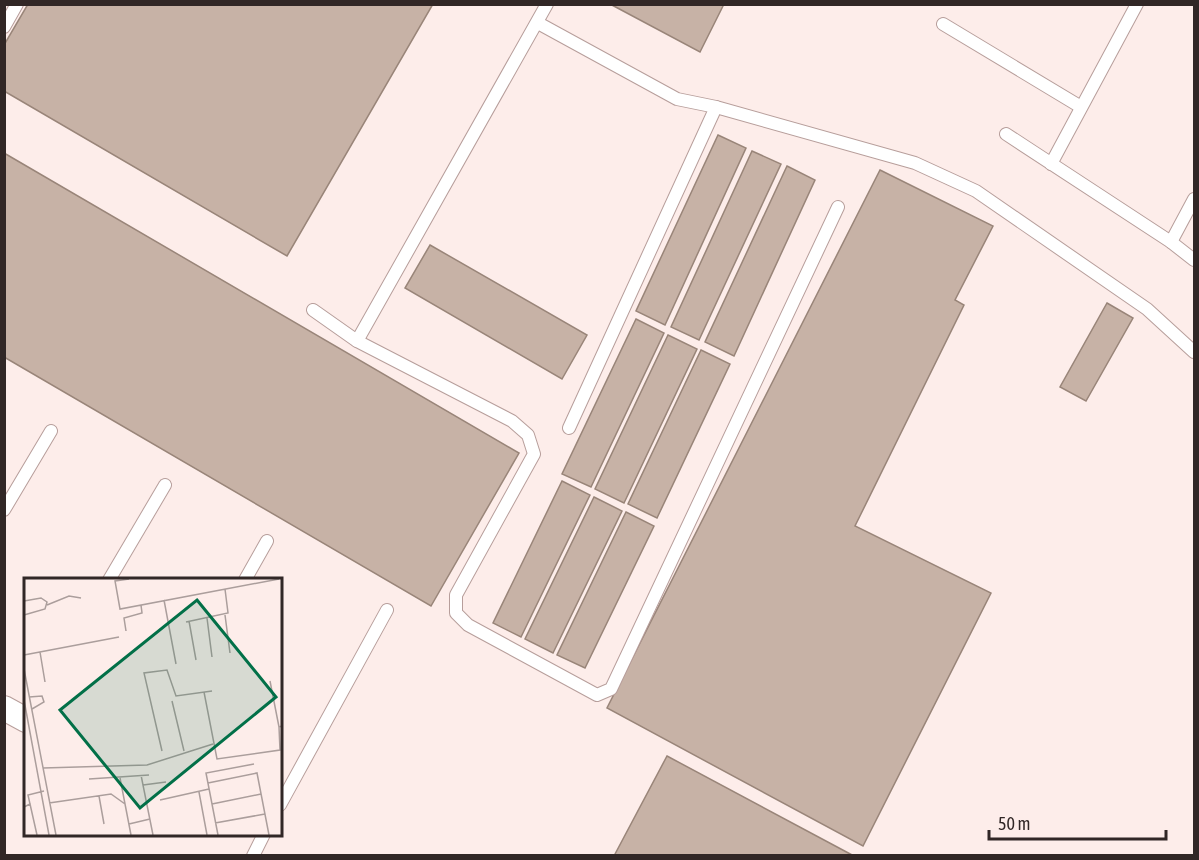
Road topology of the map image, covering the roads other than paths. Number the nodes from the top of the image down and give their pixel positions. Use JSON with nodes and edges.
{"nodes":[{"id":1,"x":16,"y":4,"type":"edge"},
{"id":2,"x":548,"y":4,"type":"edge"},
{"id":3,"x":1137,"y":4,"type":"edge"},
{"id":4,"x":538,"y":23,"type":"junction"},
{"id":5,"x":943,"y":24,"type":"dead end"},
{"id":6,"x":4,"y":27,"type":"edge"},
{"id":7,"x":1081,"y":107,"type":"junction"},
{"id":8,"x":716,"y":108,"type":"junction"},
{"id":9,"x":1006,"y":134,"type":"dead end"},
{"id":10,"x":1051,"y":164,"type":"junction"},
{"id":11,"x":1194,"y":199,"type":"edge"},
{"id":12,"x":838,"y":207,"type":"dead end"},
{"id":13,"x":1171,"y":242,"type":"junction"},
{"id":14,"x":1194,"y":260,"type":"edge"},
{"id":15,"x":313,"y":310,"type":"dead end"},
{"id":16,"x":357,"y":341,"type":"junction"},
{"id":17,"x":1194,"y":352,"type":"edge"},
{"id":18,"x":569,"y":428,"type":"dead end"},
{"id":19,"x":51,"y":431,"type":"dead end"},
{"id":20,"x":165,"y":485,"type":"dead end"},
{"id":21,"x":4,"y":510,"type":"edge"},
{"id":22,"x":267,"y":541,"type":"dead end"},
{"id":23,"x":110,"y":578,"type":"edge"},
{"id":24,"x":246,"y":578,"type":"edge"},
{"id":25,"x":387,"y":610,"type":"dead end"},
{"id":26,"x":4,"y":708,"type":"edge"},
{"id":27,"x":24,"y":719,"type":"edge"},
{"id":28,"x":282,"y":801,"type":"edge"},
{"id":29,"x":263,"y":836,"type":"edge"},
{"id":30,"x":253,"y":855,"type":"edge"}],
"edges":[{"from":1,"to":6,"type":"lane"},
{"from":2,"to":4,"type":"lane"},
{"from":3,"to":7,"type":"lane"},
{"from":4,"to":8,"type":"lane"},
{"from":4,"to":16,"type":"lane"},
{"from":5,"to":7,"type":"lane"},
{"from":7,"to":10,"type":"lane"},
{"from":8,"to":17,"type":"lane"},
{"from":8,"to":18,"type":"lane"},
{"from":9,"to":10,"type":"lane"},
{"from":10,"to":13,"type":"lane"},
{"from":11,"to":13,"type":"lane"},
{"from":12,"to":16,"type":"lane"},
{"from":13,"to":14,"type":"lane"},
{"from":15,"to":16,"type":"lane"},
{"from":19,"to":21,"type":"lane"},
{"from":20,"to":23,"type":"lane"},
{"from":22,"to":24,"type":"lane"},
{"from":25,"to":28,"type":"lane"},
{"from":26,"to":27,"type":"street"},
{"from":29,"to":30,"type":"lane"}]}
